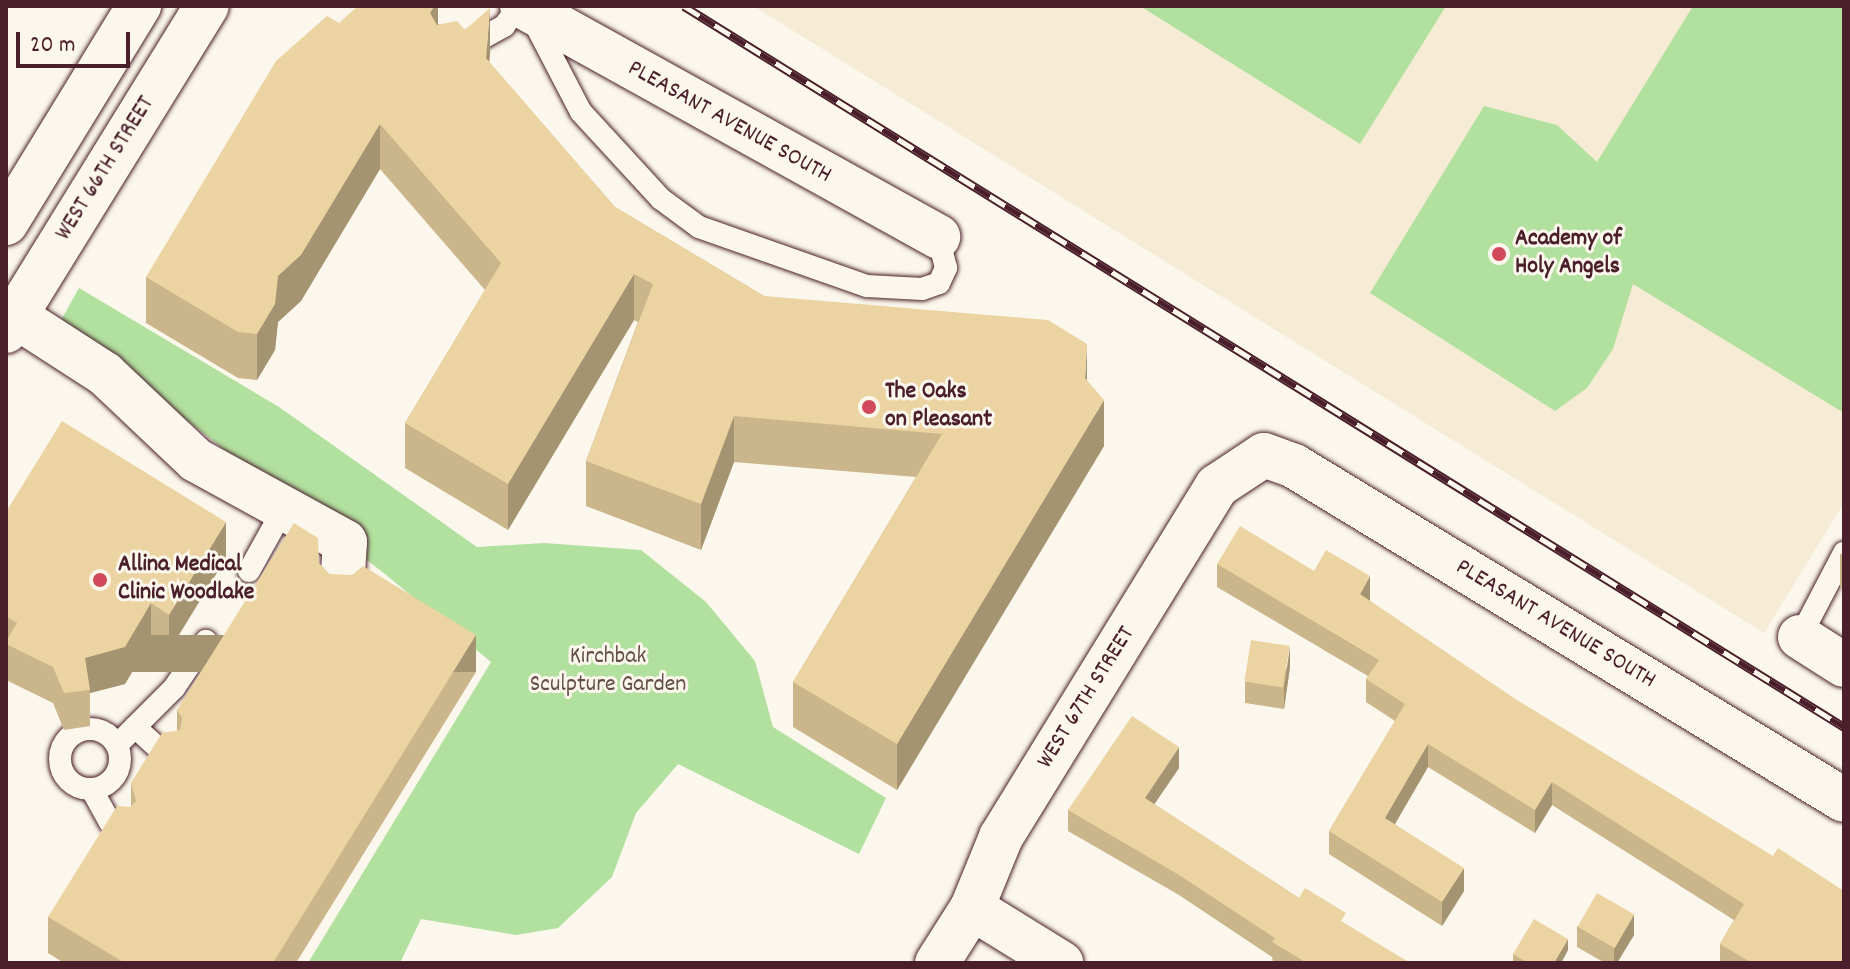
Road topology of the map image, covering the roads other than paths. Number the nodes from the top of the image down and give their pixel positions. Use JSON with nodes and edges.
{"nodes":[{"id":1,"x":139,"y":6,"type":"edge"},
{"id":2,"x":207,"y":6,"type":"edge"},
{"id":3,"x":523,"y":7,"type":"edge"},
{"id":4,"x":444,"y":58,"type":"edge"},
{"id":5,"x":6,"y":223,"type":"edge"},
{"id":6,"x":938,"y":237,"type":"joint"},
{"id":7,"x":9,"y":319,"type":"edge"},
{"id":8,"x":1264,"y":455,"type":"joint"},
{"id":9,"x":283,"y":510,"type":"junction"},
{"id":10,"x":1844,"y":553,"type":"edge"},
{"id":11,"x":249,"y":571,"type":"dead end"},
{"id":12,"x":342,"y":589,"type":"edge"},
{"id":13,"x":1800,"y":637,"type":"joint"},
{"id":14,"x":206,"y":641,"type":"dead end"},
{"id":15,"x":1844,"y":665,"type":"edge"},
{"id":16,"x":135,"y":727,"type":"junction"},
{"id":17,"x":117,"y":745,"type":"junction"},
{"id":18,"x":169,"y":758,"type":"edge"},
{"id":19,"x":92,"y":790,"type":"junction"},
{"id":20,"x":1844,"y":800,"type":"edge"},
{"id":21,"x":124,"y":831,"type":"edge"},
{"id":22,"x":972,"y":908,"type":"junction"},
{"id":23,"x":937,"y":963,"type":"edge"},
{"id":24,"x":1061,"y":963,"type":"edge"}],
"edges":[{"from":1,"to":5,"type":"street"},
{"from":2,"to":7,"type":"street","name":"WEST 66TH STREET"},
{"from":3,"to":4,"type":"lane"},
{"from":3,"to":6,"type":"street","name":"PLEASANT AVENUE SOUTH"},
{"from":3,"to":6,"type":"lane"},
{"from":7,"to":9,"type":"street"},
{"from":8,"to":20,"type":"street","name":"PLEASANT AVENUE SOUTH"},
{"from":8,"to":22,"type":"street","name":"WEST 67TH STREET"},
{"from":9,"to":11,"type":"lane"},
{"from":9,"to":12,"type":"street"},
{"from":10,"to":13,"type":"lane"},
{"from":13,"to":15,"type":"street"},
{"from":14,"to":16,"type":"lane"},
{"from":16,"to":17,"type":"lane"},
{"from":16,"to":18,"type":"lane"},
{"from":17,"to":19,"type":"lane"},
{"from":17,"to":19,"type":"lane"},
{"from":19,"to":21,"type":"lane"},
{"from":22,"to":23,"type":"street","name":"WEST 67TH STREET"},
{"from":22,"to":24,"type":"street"}]}
